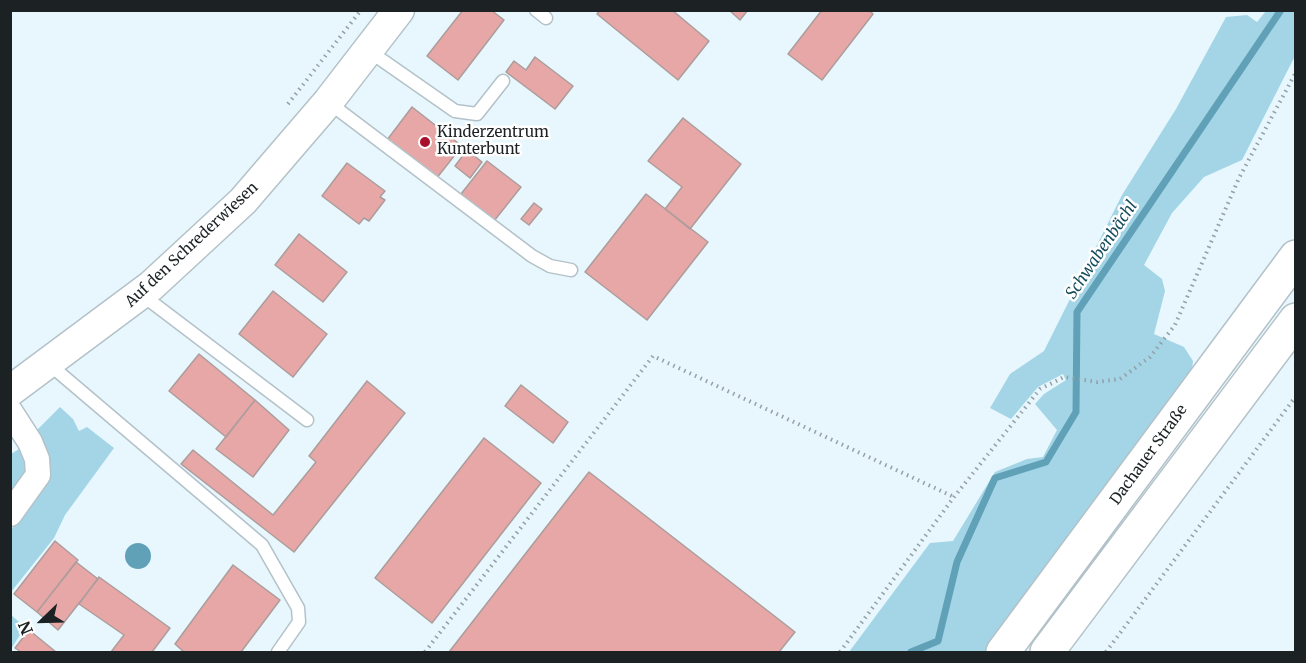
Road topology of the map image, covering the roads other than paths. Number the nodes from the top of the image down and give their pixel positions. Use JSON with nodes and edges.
{"nodes":[{"id":1,"x":399,"y":10,"type":"edge"},
{"id":2,"x":368,"y":50,"type":"junction"},
{"id":3,"x":503,"y":81,"type":"dead end"},
{"id":4,"x":328,"y":102,"type":"junction"},
{"id":5,"x":1296,"y":257,"type":"edge"},
{"id":6,"x":571,"y":270,"type":"dead end"},
{"id":7,"x":141,"y":294,"type":"junction"},
{"id":8,"x":1296,"y":320,"type":"edge"},
{"id":9,"x":49,"y":364,"type":"junction"},
{"id":10,"x":10,"y":391,"type":"edge"},
{"id":11,"x":10,"y":411,"type":"edge"},
{"id":12,"x":307,"y":420,"type":"dead end"},
{"id":13,"x":10,"y":514,"type":"edge"},
{"id":14,"x":278,"y":652,"type":"edge"},
{"id":15,"x":1003,"y":652,"type":"edge"},
{"id":16,"x":1047,"y":652,"type":"edge"}],
"edges":[{"from":1,"to":2,"type":"street","name":"Auf den Schrederwiesen"},
{"from":2,"to":3,"type":"lane"},
{"from":2,"to":4,"type":"street","name":"Auf den Schrederwiesen"},
{"from":4,"to":6,"type":"lane"},
{"from":4,"to":7,"type":"street","name":"Auf den Schrederwiesen"},
{"from":5,"to":15,"type":"main road","name":"Dachauer Straße"},
{"from":7,"to":9,"type":"street","name":"Auf den Schrederwiesen"},
{"from":7,"to":12,"type":"lane"},
{"from":8,"to":16,"type":"main road"},
{"from":9,"to":10,"type":"street","name":"Auf den Schrederwiesen"},
{"from":9,"to":14,"type":"lane"},
{"from":11,"to":13,"type":"street"}]}
